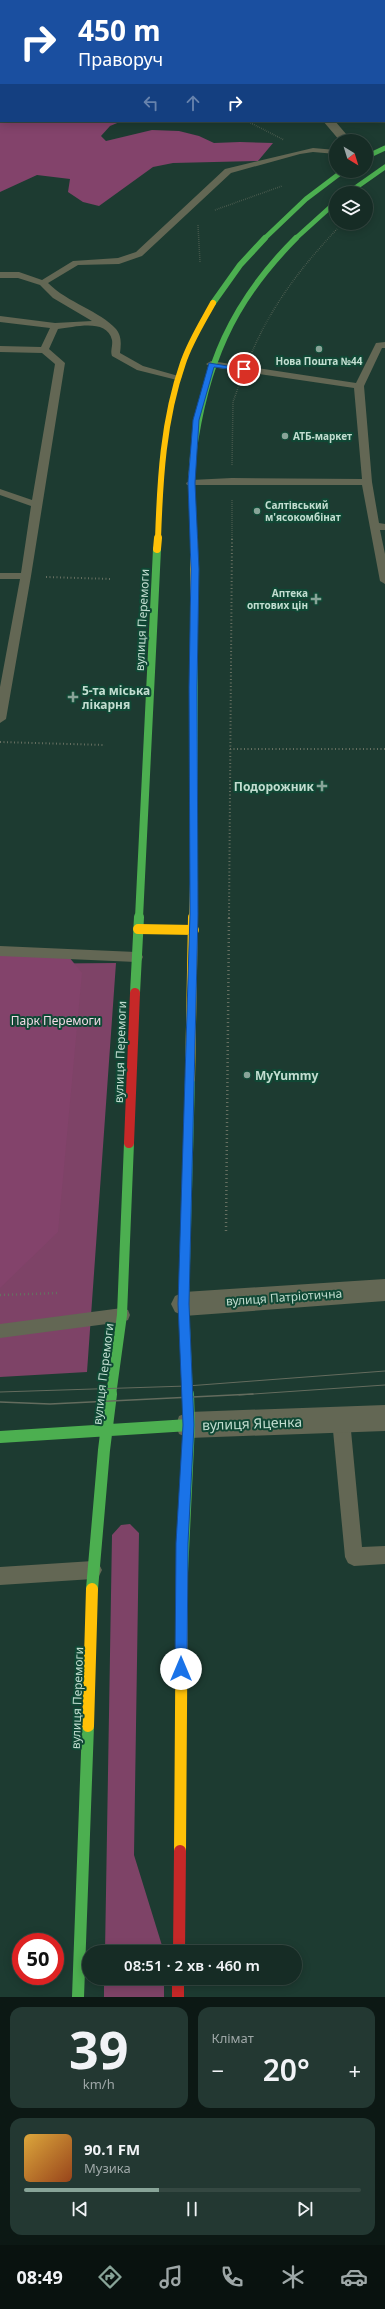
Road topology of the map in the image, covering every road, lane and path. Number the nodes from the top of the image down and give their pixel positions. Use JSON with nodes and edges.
{"nodes":[{"id":1,"x":249,"y":122,"type":"edge"},
{"id":2,"x":331,"y":122,"type":"edge"},
{"id":3,"x":340,"y":134,"type":"edge"},
{"id":4,"x":385,"y":148,"type":"edge"},
{"id":5,"x":313,"y":150,"type":"junction"},
{"id":6,"x":329,"y":151,"type":"edge"},
{"id":7,"x":373,"y":153,"type":"edge"},
{"id":8,"x":385,"y":167,"type":"edge"},
{"id":9,"x":334,"y":178,"type":"edge"},
{"id":10,"x":282,"y":186,"type":"dead end"},
{"id":11,"x":358,"y":186,"type":"edge"},
{"id":12,"x":329,"y":208,"type":"edge"},
{"id":13,"x":210,"y":213,"type":"dead end"},
{"id":14,"x":202,"y":220,"type":"dead end"},
{"id":15,"x":335,"y":230,"type":"edge"},
{"id":16,"x":200,"y":262,"type":"dead end"},
{"id":17,"x":0,"y":275,"type":"edge"},
{"id":18,"x":43,"y":283,"type":"junction"},
{"id":19,"x":0,"y":319,"type":"edge"},
{"id":20,"x":102,"y":323,"type":"junction"},
{"id":21,"x":55,"y":326,"type":"junction"},
{"id":22,"x":385,"y":336,"type":"edge"},
{"id":23,"x":382,"y":345,"type":"edge"},
{"id":24,"x":0,"y":349,"type":"edge"},
{"id":25,"x":44,"y":350,"type":"junction"},
{"id":26,"x":211,"y":364,"type":"junction"},
{"id":27,"x":244,"y":369,"type":"junction"},
{"id":28,"x":177,"y":377,"type":"junction"},
{"id":29,"x":359,"y":386,"type":"junction"},
{"id":30,"x":232,"y":480,"type":"junction"},
{"id":31,"x":367,"y":482,"type":"junction"},
{"id":32,"x":191,"y":483,"type":"junction"},
{"id":33,"x":0,"y":492,"type":"edge"},
{"id":34,"x":37,"y":505,"type":"junction"},
{"id":35,"x":380,"y":527,"type":"edge"},
{"id":36,"x":0,"y":576,"type":"edge"},
{"id":37,"x":26,"y":576,"type":"junction"},
{"id":38,"x":112,"y":579,"type":"dead end"},
{"id":39,"x":385,"y":582,"type":"edge"},
{"id":40,"x":0,"y":719,"type":"edge"},
{"id":41,"x":0,"y":742,"type":"edge"},
{"id":42,"x":105,"y":746,"type":"dead end"},
{"id":43,"x":230,"y":749,"type":"junction"},
{"id":44,"x":385,"y":749,"type":"edge"},
{"id":45,"x":138,"y":929,"type":"junction"},
{"id":46,"x":194,"y":930,"type":"junction"},
{"id":47,"x":0,"y":951,"type":"edge"},
{"id":48,"x":136,"y":957,"type":"junction"},
{"id":49,"x":226,"y":1231,"type":"dead end"},
{"id":50,"x":385,"y":1290,"type":"edge"},
{"id":51,"x":59,"y":1293,"type":"dead end"},
{"id":52,"x":0,"y":1296,"type":"edge"},
{"id":53,"x":184,"y":1304,"type":"junction"},
{"id":54,"x":122,"y":1315,"type":"junction"},
{"id":55,"x":0,"y":1331,"type":"edge"},
{"id":56,"x":385,"y":1418,"type":"edge"},
{"id":57,"x":341,"y":1420,"type":"junction"},
{"id":58,"x":189,"y":1425,"type":"junction"},
{"id":59,"x":108,"y":1430,"type":"junction"},
{"id":60,"x":0,"y":1437,"type":"edge"},
{"id":61,"x":385,"y":1555,"type":"edge"},
{"id":62,"x":93,"y":1570,"type":"junction"},
{"id":63,"x":0,"y":1576,"type":"edge"},
{"id":64,"x":179,"y":1945,"type":"edge"},
{"id":65,"x":178,"y":1985,"type":"edge"},
{"id":66,"x":78,"y":1997,"type":"edge"},
{"id":67,"x":178,"y":1997,"type":"edge"}],
"edges":[{"from":1,"to":5,"type":"path"},
{"from":2,"to":3,"type":"street"},
{"from":4,"to":7,"type":"main road"},
{"from":5,"to":6,"type":"lane"},
{"from":5,"to":18,"type":"lane"},
{"from":8,"to":11,"type":"main road"},
{"from":9,"to":28,"type":"main road","name":"вулиця Перемоги"},
{"from":10,"to":13,"type":"path"},
{"from":12,"to":26,"type":"main road"},
{"from":14,"to":16,"type":"path"},
{"from":15,"to":27,"type":"path"},
{"from":17,"to":18,"type":"lane"},
{"from":18,"to":20,"type":"lane"},
{"from":19,"to":21,"type":"lane"},
{"from":20,"to":21,"type":"lane"},
{"from":20,"to":28,"type":"lane"},
{"from":21,"to":25,"type":"lane"},
{"from":22,"to":23,"type":"lane"},
{"from":23,"to":29,"type":"lane"},
{"from":24,"to":25,"type":"lane"},
{"from":25,"to":34,"type":"lane"},
{"from":26,"to":27,"type":"lane"},
{"from":26,"to":32,"type":"main road"},
{"from":27,"to":29,"type":"lane"},
{"from":27,"to":30,"type":"path"},
{"from":28,"to":45,"type":"main road","name":"вулиця Перемоги"},
{"from":29,"to":31,"type":"lane"},
{"from":30,"to":31,"type":"lane"},
{"from":30,"to":32,"type":"lane"},
{"from":30,"to":43,"type":"path"},
{"from":31,"to":35,"type":"lane"},
{"from":32,"to":46,"type":"main road"},
{"from":33,"to":34,"type":"lane"},
{"from":34,"to":37,"type":"lane"},
{"from":35,"to":39,"type":"lane"},
{"from":36,"to":37,"type":"lane"},
{"from":37,"to":38,"type":"path"},
{"from":37,"to":40,"type":"lane"},
{"from":41,"to":42,"type":"path"},
{"from":43,"to":44,"type":"path"},
{"from":43,"to":49,"type":"path"},
{"from":45,"to":46,"type":"main road"},
{"from":45,"to":48,"type":"main road","name":"вулиця Перемоги"},
{"from":46,"to":53,"type":"main road"},
{"from":47,"to":48,"type":"lane"},
{"from":48,"to":54,"type":"main road","name":"вулиця Перемоги"},
{"from":50,"to":53,"type":"street","name":"вулиця Патріотична"},
{"from":51,"to":52,"type":"path"},
{"from":53,"to":58,"type":"main road"},
{"from":54,"to":55,"type":"lane"},
{"from":54,"to":59,"type":"main road","name":"вулиця Перемоги"},
{"from":56,"to":57,"type":"street","name":"вулиця Яценка"},
{"from":57,"to":58,"type":"street","name":"вулиця Яценка"},
{"from":57,"to":61,"type":"lane"},
{"from":58,"to":59,"type":"main road","name":"вулиця Яценка"},
{"from":58,"to":64,"type":"main road"},
{"from":59,"to":60,"type":"main road","name":"вулиця Яценка"},
{"from":59,"to":62,"type":"main road","name":"вулиця Перемоги"},
{"from":62,"to":63,"type":"lane"},
{"from":62,"to":66,"type":"main road","name":"вулиця Перемоги"},
{"from":65,"to":67,"type":"main road"}]}
